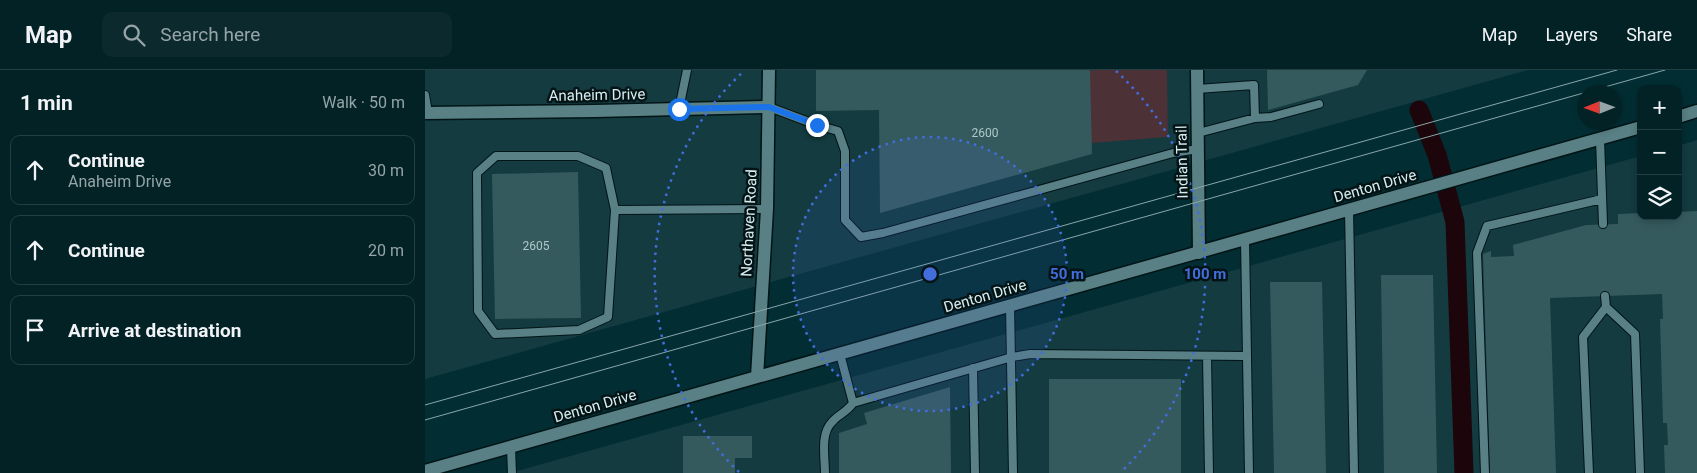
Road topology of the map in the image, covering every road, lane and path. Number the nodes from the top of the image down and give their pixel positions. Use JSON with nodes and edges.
{"nodes":[{"id":1,"x":687,"y":70,"type":"edge"},
{"id":2,"x":769,"y":70,"type":"edge"},
{"id":3,"x":1197,"y":70,"type":"edge"},
{"id":4,"x":1197,"y":89,"type":"junction"},
{"id":5,"x":425,"y":95,"type":"edge"},
{"id":6,"x":1319,"y":104,"type":"dead end"},
{"id":7,"x":769,"y":107,"type":"junction"},
{"id":8,"x":679,"y":109,"type":"junction"},
{"id":9,"x":1697,"y":111,"type":"edge"},
{"id":10,"x":426,"y":113,"type":"edge"},
{"id":11,"x":1682,"y":116,"type":"edge"},
{"id":12,"x":1255,"y":118,"type":"junction"},
{"id":13,"x":1637,"y":128,"type":"edge"},
{"id":14,"x":1197,"y":133,"type":"junction"},
{"id":15,"x":1600,"y":139,"type":"junction"},
{"id":16,"x":1198,"y":149,"type":"junction"},
{"id":17,"x":1602,"y":199,"type":"junction"},
{"id":18,"x":767,"y":209,"type":"junction"},
{"id":19,"x":615,"y":210,"type":"junction"},
{"id":20,"x":1349,"y":210,"type":"junction"},
{"id":21,"x":1603,"y":224,"type":"dead end"},
{"id":22,"x":1245,"y":240,"type":"junction"},
{"id":23,"x":1199,"y":253,"type":"junction"},
{"id":24,"x":1605,"y":296,"type":"dead end"},
{"id":25,"x":1010,"y":306,"type":"junction"},
{"id":26,"x":1606,"y":307,"type":"junction"},
{"id":27,"x":840,"y":354,"type":"junction"},
{"id":28,"x":1207,"y":356,"type":"junction"},
{"id":29,"x":1246,"y":356,"type":"junction"},
{"id":30,"x":1011,"y":357,"type":"junction"},
{"id":31,"x":973,"y":368,"type":"junction"},
{"id":32,"x":757,"y":377,"type":"junction"},
{"id":33,"x":853,"y":403,"type":"junction"},
{"id":34,"x":511,"y":447,"type":"junction"},
{"id":35,"x":433,"y":471,"type":"edge"},
{"id":36,"x":512,"y":473,"type":"edge"},
{"id":37,"x":825,"y":473,"type":"edge"},
{"id":38,"x":975,"y":473,"type":"edge"},
{"id":39,"x":1013,"y":473,"type":"edge"},
{"id":40,"x":1209,"y":473,"type":"edge"},
{"id":41,"x":1249,"y":473,"type":"edge"},
{"id":42,"x":1354,"y":473,"type":"edge"},
{"id":43,"x":1485,"y":473,"type":"edge"},
{"id":44,"x":1589,"y":473,"type":"edge"},
{"id":45,"x":1640,"y":473,"type":"edge"}],
"edges":[{"from":1,"to":8,"type":"lane"},
{"from":2,"to":7,"type":"street","name":"Northaven Road"},
{"from":3,"to":4,"type":"street","name":"Indian Trail"},
{"from":4,"to":12,"type":"lane"},
{"from":4,"to":14,"type":"street","name":"Indian Trail"},
{"from":5,"to":10,"type":"lane"},
{"from":6,"to":12,"type":"lane"},
{"from":7,"to":8,"type":"street","name":"Anaheim Drive"},
{"from":7,"to":16,"type":"lane"},
{"from":7,"to":18,"type":"street","name":"Northaven Road"},
{"from":8,"to":10,"type":"street","name":"Anaheim Drive"},
{"from":9,"to":11,"type":"street"},
{"from":12,"to":14,"type":"lane"},
{"from":13,"to":15,"type":"street","name":"Denton Drive"},
{"from":14,"to":16,"type":"street","name":"Indian Trail"},
{"from":15,"to":17,"type":"lane"},
{"from":15,"to":20,"type":"street","name":"Denton Drive"},
{"from":16,"to":23,"type":"street","name":"Indian Trail"},
{"from":17,"to":21,"type":"lane"},
{"from":17,"to":43,"type":"lane"},
{"from":18,"to":19,"type":"lane"},
{"from":18,"to":32,"type":"street","name":"Northaven Road"},
{"from":19,"to":19,"type":"lane"},
{"from":20,"to":22,"type":"street","name":"Denton Drive"},
{"from":20,"to":42,"type":"lane"},
{"from":22,"to":23,"type":"street","name":"Denton Drive"},
{"from":22,"to":29,"type":"lane"},
{"from":23,"to":25,"type":"street","name":"Denton Drive"},
{"from":24,"to":26,"type":"lane"},
{"from":25,"to":27,"type":"street","name":"Denton Drive"},
{"from":25,"to":30,"type":"lane"},
{"from":26,"to":44,"type":"lane"},
{"from":26,"to":45,"type":"lane"},
{"from":27,"to":32,"type":"street","name":"Denton Drive"},
{"from":27,"to":33,"type":"lane"},
{"from":28,"to":29,"type":"lane"},
{"from":28,"to":30,"type":"lane"},
{"from":28,"to":40,"type":"lane"},
{"from":29,"to":41,"type":"lane"},
{"from":30,"to":31,"type":"lane"},
{"from":30,"to":39,"type":"lane"},
{"from":31,"to":33,"type":"lane"},
{"from":31,"to":38,"type":"lane"},
{"from":32,"to":34,"type":"street","name":"Denton Drive"},
{"from":33,"to":37,"type":"lane"},
{"from":34,"to":35,"type":"street","name":"Denton Drive"},
{"from":34,"to":36,"type":"lane"}]}
